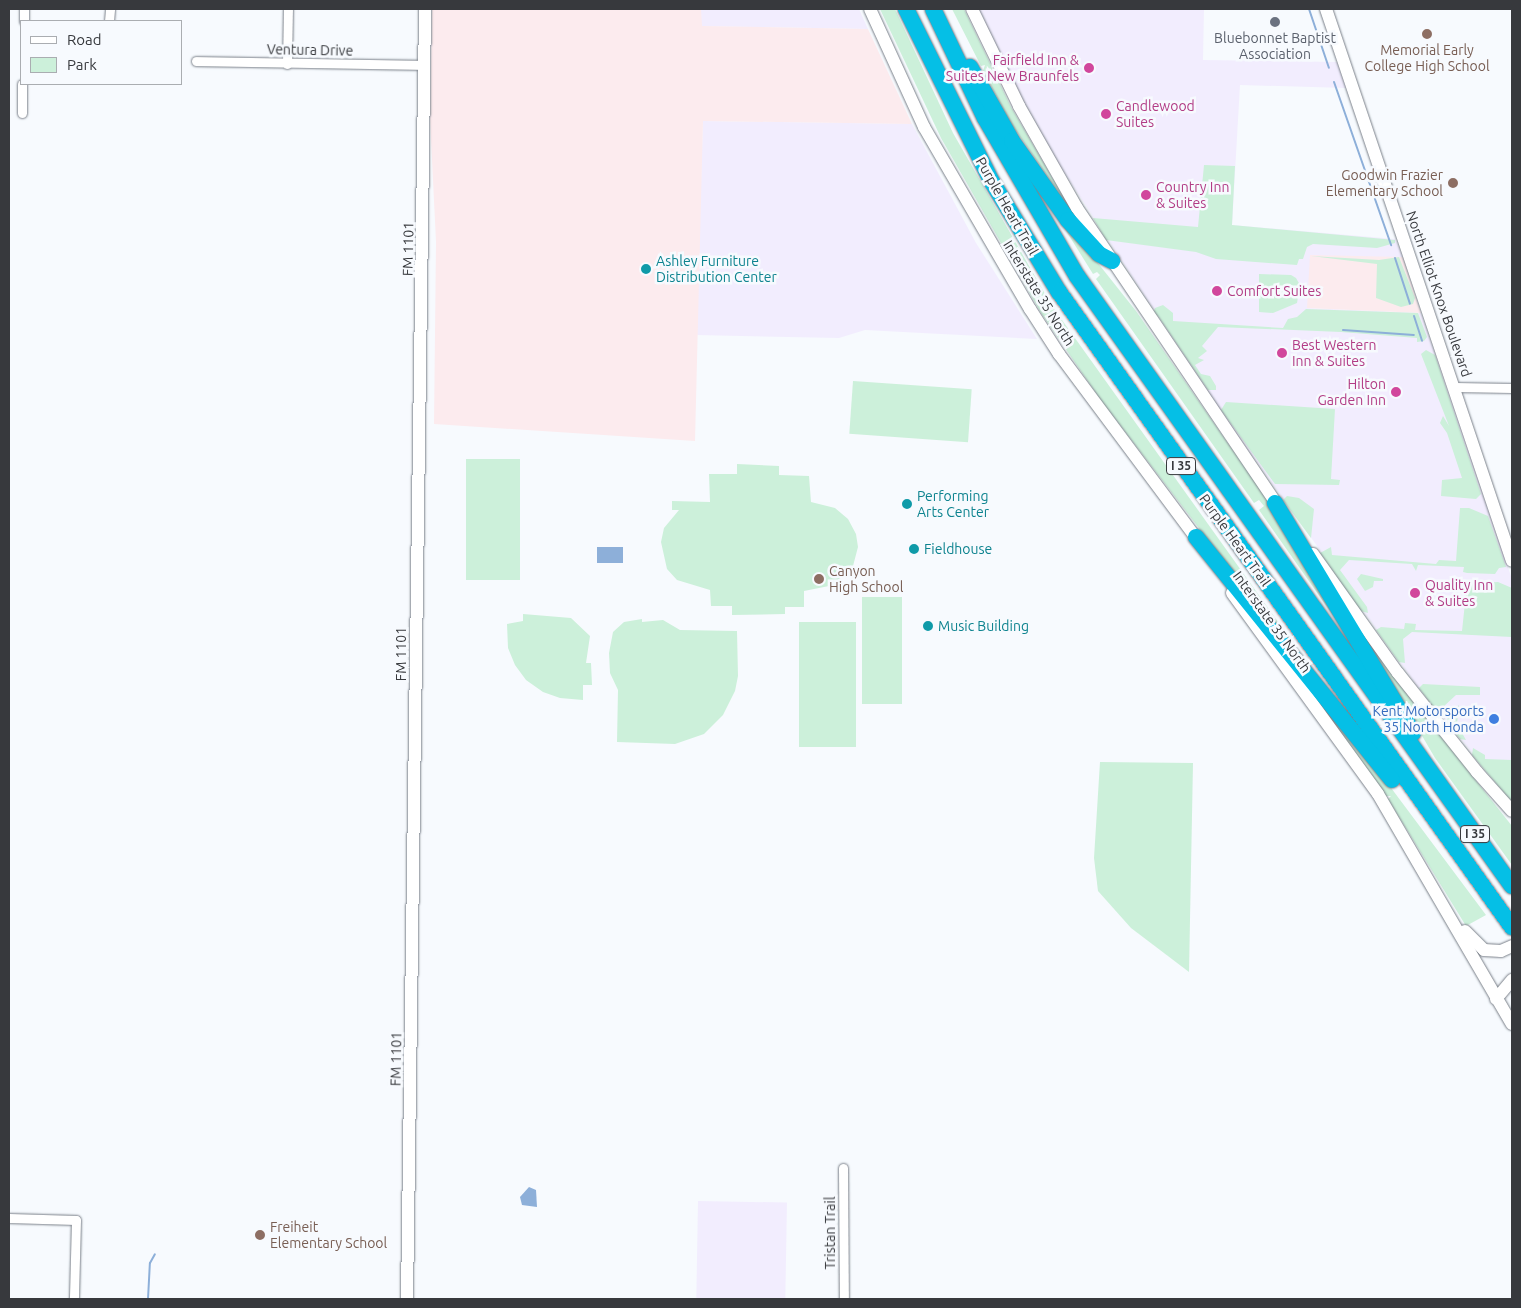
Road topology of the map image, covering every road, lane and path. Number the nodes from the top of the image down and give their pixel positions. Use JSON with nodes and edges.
{"nodes":[{"id":1,"x":288,"y":9,"type":"edge"},
{"id":2,"x":425,"y":9,"type":"edge"},
{"id":3,"x":870,"y":9,"type":"edge"},
{"id":4,"x":906,"y":9,"type":"edge"},
{"id":5,"x":972,"y":9,"type":"edge"},
{"id":6,"x":1326,"y":9,"type":"edge"},
{"id":7,"x":934,"y":13,"type":"edge"},
{"id":8,"x":196,"y":61,"type":"dead end"},
{"id":9,"x":287,"y":64,"type":"junction"},
{"id":10,"x":424,"y":65,"type":"junction"},
{"id":11,"x":22,"y":85,"type":"edge"},
{"id":12,"x":22,"y":113,"type":"dead end"},
{"id":13,"x":1112,"y":261,"type":"junction"},
{"id":14,"x":1455,"y":387,"type":"junction"},
{"id":15,"x":1512,"y":388,"type":"edge"},
{"id":16,"x":1276,"y":503,"type":"junction"},
{"id":17,"x":1196,"y":537,"type":"junction"},
{"id":18,"x":1512,"y":561,"type":"edge"},
{"id":19,"x":1438,"y":781,"type":"junction"},
{"id":20,"x":1512,"y":811,"type":"edge"},
{"id":21,"x":1431,"y":815,"type":"junction"},
{"id":22,"x":1512,"y":886,"type":"edge"},
{"id":23,"x":1453,"y":918,"type":"junction"},
{"id":24,"x":1512,"y":927,"type":"edge"},
{"id":25,"x":1512,"y":946,"type":"edge"},
{"id":26,"x":1512,"y":980,"type":"edge"},
{"id":27,"x":1512,"y":993,"type":"edge"},
{"id":28,"x":1499,"y":1003,"type":"junction"},
{"id":29,"x":1512,"y":1024,"type":"edge"},
{"id":30,"x":844,"y":1168,"type":"dead end"},
{"id":31,"x":9,"y":1218,"type":"edge"},
{"id":32,"x":74,"y":1299,"type":"edge"},
{"id":33,"x":408,"y":1299,"type":"edge"},
{"id":34,"x":844,"y":1299,"type":"edge"}],
"edges":[{"from":1,"to":9,"type":"street"},
{"from":2,"to":10,"type":"main road","name":"FM 1101","number":"FM 1101"},
{"from":3,"to":17,"type":"main road","name":"Interstate 35 North"},
{"from":4,"to":21,"type":"highway","name":"Purple Heart Trail","number":"I 35"},
{"from":5,"to":13,"type":"main road"},
{"from":6,"to":14,"type":"main road","name":"North Elliot Knox Boulevard"},
{"from":7,"to":13,"type":"highway"},
{"from":7,"to":19,"type":"highway","name":"Purple Heart Trail","number":"I 35"},
{"from":8,"to":9,"type":"street","name":"Ventura Drive"},
{"from":9,"to":10,"type":"street","name":"Ventura Drive"},
{"from":10,"to":33,"type":"main road","name":"FM 1101","number":"FM 1101"},
{"from":11,"to":12,"type":"street"},
{"from":13,"to":16,"type":"main road"},
{"from":14,"to":15,"type":"street"},
{"from":14,"to":18,"type":"main road","name":"North Elliot Knox Boulevard"},
{"from":16,"to":19,"type":"highway"},
{"from":16,"to":20,"type":"main road"},
{"from":17,"to":21,"type":"highway"},
{"from":17,"to":23,"type":"main road","name":"Interstate 35 North"},
{"from":19,"to":22,"type":"highway","name":"Purple Heart Trail","number":"I 35"},
{"from":21,"to":24,"type":"highway","name":"Purple Heart Trail","number":"I 35"},
{"from":23,"to":25,"type":"main road"},
{"from":23,"to":28,"type":"main road","name":"Interstate 35 North"},
{"from":26,"to":28,"type":"main road"},
{"from":27,"to":28,"type":"main road"},
{"from":28,"to":29,"type":"main road","name":"Interstate 35 North"},
{"from":30,"to":34,"type":"street","name":"Tristan Trail"},
{"from":31,"to":32,"type":"street"}]}
